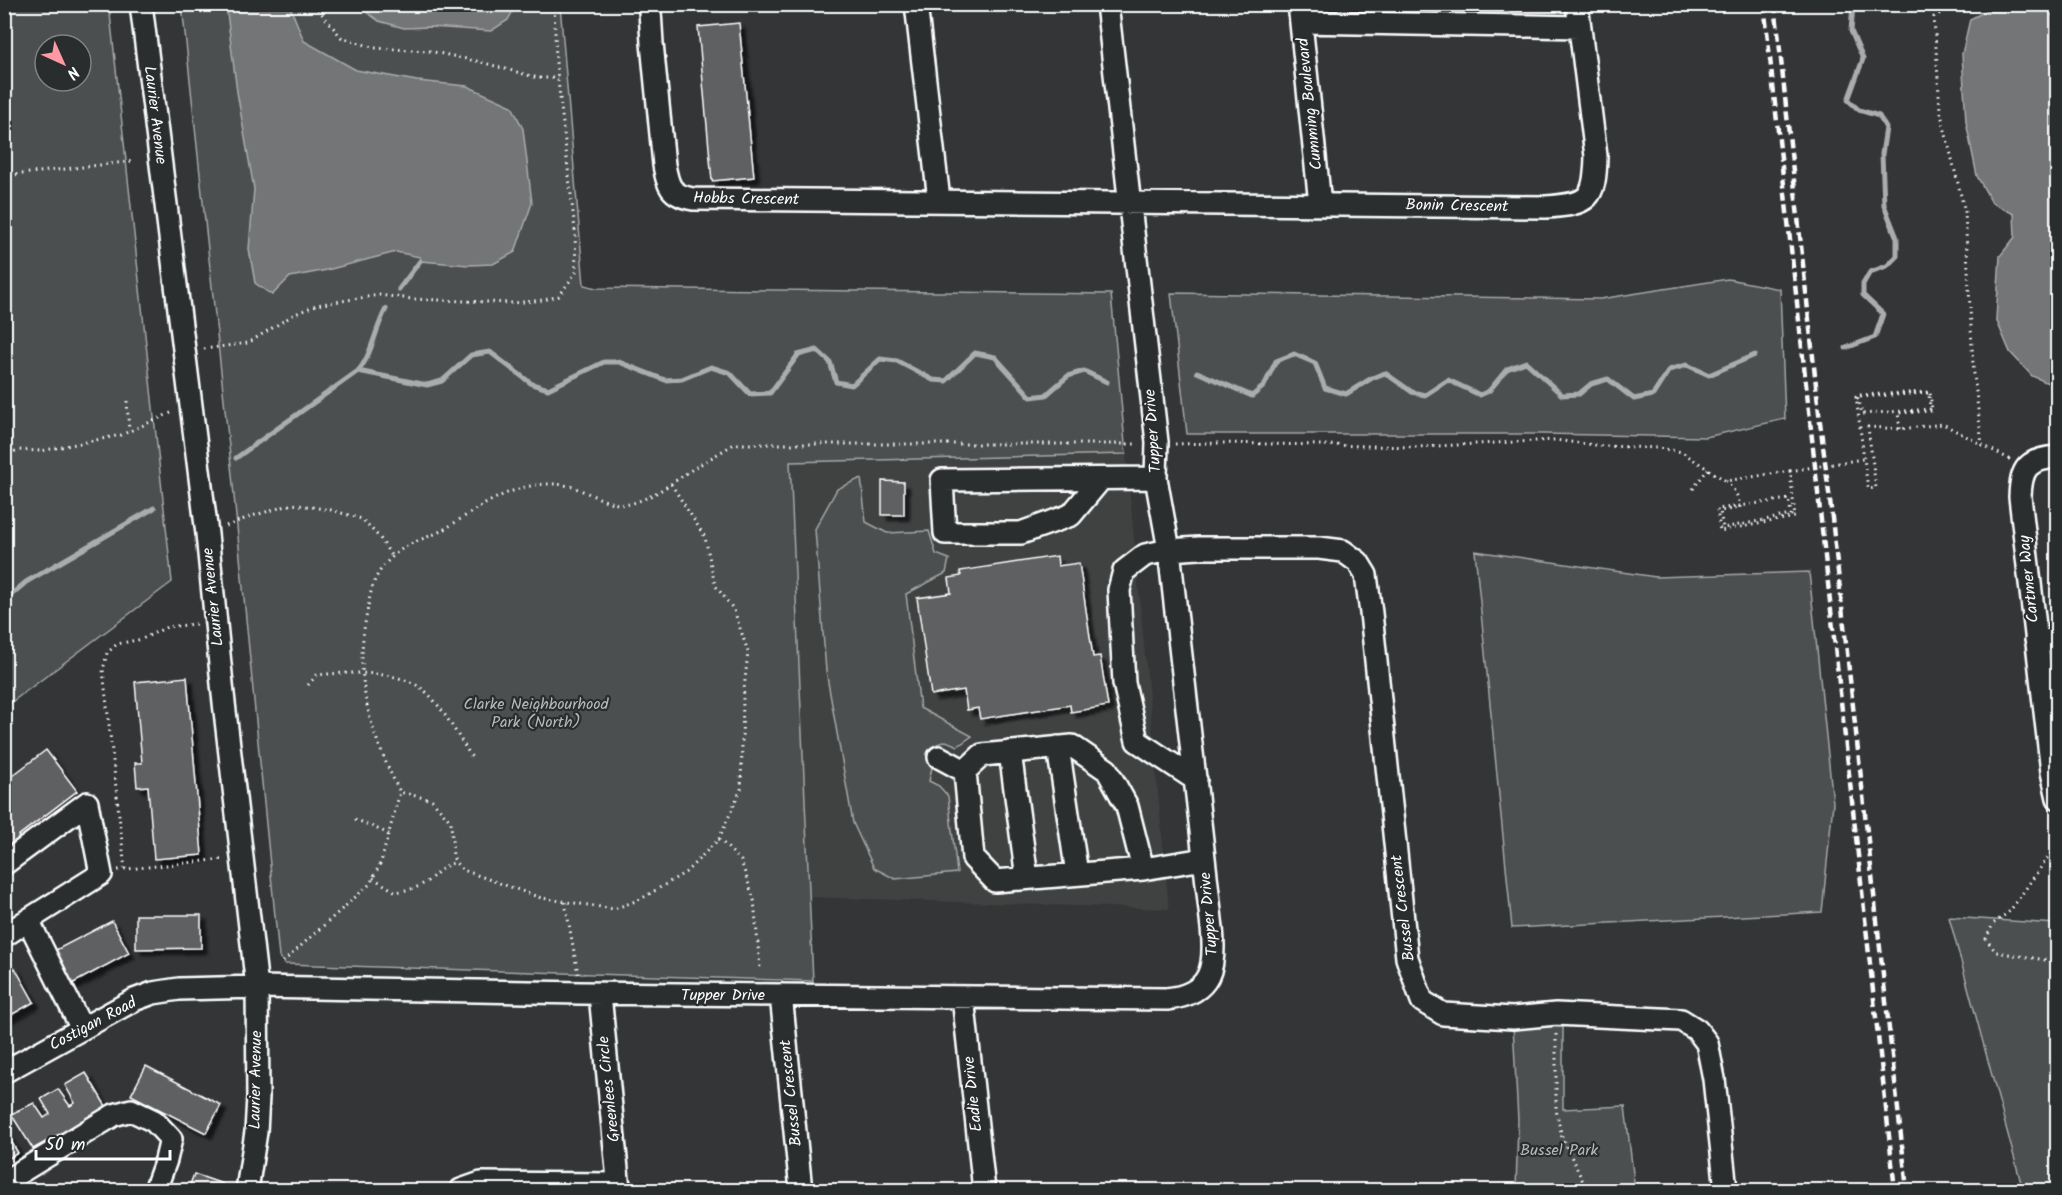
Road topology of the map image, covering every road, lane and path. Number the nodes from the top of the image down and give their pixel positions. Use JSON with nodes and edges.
{"nodes":[{"id":1,"x":141,"y":4,"type":"edge"},
{"id":2,"x":554,"y":4,"type":"edge"},
{"id":3,"x":651,"y":4,"type":"edge"},
{"id":4,"x":916,"y":4,"type":"edge"},
{"id":5,"x":1107,"y":4,"type":"edge"},
{"id":6,"x":1577,"y":4,"type":"edge"},
{"id":7,"x":1955,"y":4,"type":"edge"},
{"id":8,"x":318,"y":9,"type":"dead end"},
{"id":9,"x":1300,"y":13,"type":"edge"},
{"id":10,"x":1580,"y":27,"type":"junction"},
{"id":11,"x":558,"y":78,"type":"junction"},
{"id":12,"x":135,"y":161,"type":"dead end"},
{"id":13,"x":4,"y":176,"type":"edge"},
{"id":14,"x":939,"y":200,"type":"junction"},
{"id":15,"x":1130,"y":203,"type":"junction"},
{"id":16,"x":1320,"y":204,"type":"junction"},
{"id":17,"x":184,"y":352,"type":"junction"},
{"id":18,"x":1858,"y":397,"type":"junction"},
{"id":19,"x":127,"y":401,"type":"dead end"},
{"id":20,"x":191,"y":405,"type":"junction"},
{"id":21,"x":1900,"y":429,"type":"junction"},
{"id":22,"x":129,"y":431,"type":"junction"},
{"id":23,"x":1157,"y":442,"type":"junction"},
{"id":24,"x":1982,"y":445,"type":"junction"},
{"id":25,"x":4,"y":449,"type":"edge"},
{"id":26,"x":11,"y":454,"type":"junction"},
{"id":27,"x":2058,"y":457,"type":"edge"},
{"id":28,"x":4,"y":458,"type":"edge"},
{"id":29,"x":1863,"y":459,"type":"junction"},
{"id":30,"x":2026,"y":468,"type":"junction"},
{"id":31,"x":1708,"y":469,"type":"junction"},
{"id":32,"x":1790,"y":471,"type":"junction"},
{"id":33,"x":1156,"y":478,"type":"junction"},
{"id":34,"x":1101,"y":479,"type":"junction"},
{"id":35,"x":1726,"y":481,"type":"junction"},
{"id":36,"x":671,"y":484,"type":"junction"},
{"id":37,"x":1693,"y":489,"type":"dead end"},
{"id":38,"x":1740,"y":506,"type":"junction"},
{"id":39,"x":207,"y":534,"type":"junction"},
{"id":40,"x":1169,"y":550,"type":"junction"},
{"id":41,"x":392,"y":557,"type":"junction"},
{"id":42,"x":216,"y":623,"type":"junction"},
{"id":43,"x":2036,"y":640,"type":"junction"},
{"id":44,"x":2058,"y":641,"type":"edge"},
{"id":45,"x":362,"y":674,"type":"junction"},
{"id":46,"x":308,"y":685,"type":"dead end"},
{"id":47,"x":1058,"y":747,"type":"junction"},
{"id":48,"x":1010,"y":752,"type":"junction"},
{"id":49,"x":939,"y":757,"type":"dead end"},
{"id":50,"x":473,"y":759,"type":"dead end"},
{"id":51,"x":965,"y":771,"type":"junction"},
{"id":52,"x":1196,"y":780,"type":"junction"},
{"id":53,"x":400,"y":792,"type":"junction"},
{"id":54,"x":2058,"y":798,"type":"edge"},
{"id":55,"x":355,"y":819,"type":"dead end"},
{"id":56,"x":389,"y":834,"type":"junction"},
{"id":57,"x":719,"y":839,"type":"junction"},
{"id":58,"x":2058,"y":843,"type":"edge"},
{"id":59,"x":243,"y":857,"type":"junction"},
{"id":60,"x":1204,"y":859,"type":"junction"},
{"id":61,"x":456,"y":863,"type":"junction"},
{"id":62,"x":4,"y":864,"type":"edge"},
{"id":63,"x":1143,"y":868,"type":"junction"},
{"id":64,"x":125,"y":869,"type":"junction"},
{"id":65,"x":101,"y":874,"type":"junction"},
{"id":66,"x":1077,"y":874,"type":"junction"},
{"id":67,"x":373,"y":878,"type":"junction"},
{"id":68,"x":1027,"y":878,"type":"junction"},
{"id":69,"x":565,"y":902,"type":"junction"},
{"id":70,"x":28,"y":920,"type":"junction"},
{"id":71,"x":4,"y":936,"type":"edge"},
{"id":72,"x":283,"y":962,"type":"dead end"},
{"id":73,"x":2058,"y":962,"type":"edge"},
{"id":74,"x":760,"y":968,"type":"dead end"},
{"id":75,"x":257,"y":987,"type":"junction"},
{"id":76,"x":590,"y":993,"type":"junction"},
{"id":77,"x":781,"y":995,"type":"junction"},
{"id":78,"x":963,"y":997,"type":"junction"},
{"id":79,"x":1556,"y":1014,"type":"junction"},
{"id":80,"x":82,"y":1029,"type":"junction"},
{"id":81,"x":4,"y":1072,"type":"edge"},
{"id":82,"x":4,"y":1182,"type":"edge"},
{"id":83,"x":619,"y":1188,"type":"edge"},
{"id":84,"x":154,"y":1191,"type":"edge"},
{"id":85,"x":246,"y":1191,"type":"edge"},
{"id":86,"x":461,"y":1191,"type":"edge"},
{"id":87,"x":801,"y":1191,"type":"edge"},
{"id":88,"x":984,"y":1191,"type":"edge"},
{"id":89,"x":1587,"y":1191,"type":"edge"},
{"id":90,"x":1726,"y":1191,"type":"edge"}],
"edges":[{"from":1,"to":17,"type":"street","name":"Laurier Avenue"},
{"from":2,"to":11,"type":"path"},
{"from":3,"to":14,"type":"street","name":"Hobbs Crescent"},
{"from":4,"to":14,"type":"street"},
{"from":5,"to":15,"type":"street","name":"Tupper Drive"},
{"from":6,"to":10,"type":"street","name":"Bonin Crescent"},
{"from":7,"to":24,"type":"path"},
{"from":8,"to":11,"type":"path"},
{"from":9,"to":10,"type":"street"},
{"from":9,"to":16,"type":"street","name":"Cumming Boulevard"},
{"from":10,"to":16,"type":"street","name":"Bonin Crescent"},
{"from":11,"to":17,"type":"path"},
{"from":12,"to":13,"type":"path"},
{"from":14,"to":15,"type":"street","name":"Hobbs Crescent"},
{"from":15,"to":16,"type":"street","name":"Bonin Crescent"},
{"from":15,"to":23,"type":"street","name":"Tupper Drive"},
{"from":17,"to":20,"type":"street","name":"Laurier Avenue"},
{"from":18,"to":18,"type":"path"},
{"from":18,"to":21,"type":"path"},
{"from":18,"to":29,"type":"path"},
{"from":19,"to":22,"type":"path"},
{"from":20,"to":22,"type":"path"},
{"from":20,"to":39,"type":"street","name":"Laurier Avenue"},
{"from":21,"to":24,"type":"path"},
{"from":21,"to":29,"type":"path"},
{"from":22,"to":26,"type":"path"},
{"from":23,"to":31,"type":"path"},
{"from":23,"to":33,"type":"street","name":"Tupper Drive"},
{"from":23,"to":36,"type":"path"},
{"from":24,"to":30,"type":"path"},
{"from":25,"to":26,"type":"path"},
{"from":26,"to":28,"type":"path"},
{"from":27,"to":30,"type":"street"},
{"from":29,"to":32,"type":"path","bridge":true},
{"from":30,"to":43,"type":"street","name":"Cartmer Way"},
{"from":31,"to":35,"type":"path"},
{"from":31,"to":37,"type":"path"},
{"from":32,"to":35,"type":"path"},
{"from":32,"to":38,"type":"path"},
{"from":33,"to":34,"type":"street"},
{"from":33,"to":40,"type":"street","name":"Tupper Drive"},
{"from":34,"to":34,"type":"street"},
{"from":35,"to":38,"type":"path"},
{"from":36,"to":41,"type":"path"},
{"from":36,"to":57,"type":"path"},
{"from":38,"to":38,"type":"path"},
{"from":39,"to":41,"type":"path"},
{"from":39,"to":42,"type":"street","name":"Laurier Avenue"},
{"from":40,"to":52,"type":"street","name":"Tupper Drive"},
{"from":40,"to":52,"type":"street","name":"Bussel Crescent"},
{"from":40,"to":79,"type":"street","name":"Bussel Crescent"},
{"from":41,"to":45,"type":"path"},
{"from":42,"to":59,"type":"street","name":"Laurier Avenue"},
{"from":42,"to":64,"type":"path"},
{"from":43,"to":44,"type":"street"},
{"from":43,"to":54,"type":"street","name":"Cartmer Way"},
{"from":45,"to":46,"type":"path"},
{"from":45,"to":50,"type":"path"},
{"from":45,"to":53,"type":"path"},
{"from":47,"to":48,"type":"street"},
{"from":47,"to":63,"type":"street"},
{"from":47,"to":66,"type":"street"},
{"from":48,"to":51,"type":"street"},
{"from":48,"to":68,"type":"street"},
{"from":49,"to":51,"type":"street"},
{"from":51,"to":68,"type":"street"},
{"from":52,"to":60,"type":"street","name":"Tupper Drive"},
{"from":53,"to":56,"type":"path"},
{"from":53,"to":61,"type":"path"},
{"from":55,"to":56,"type":"path"},
{"from":56,"to":67,"type":"path"},
{"from":57,"to":69,"type":"path"},
{"from":57,"to":74,"type":"path"},
{"from":58,"to":73,"type":"path"},
{"from":59,"to":64,"type":"path"},
{"from":59,"to":75,"type":"street","name":"Laurier Avenue"},
{"from":60,"to":63,"type":"street"},
{"from":60,"to":78,"type":"street","name":"Tupper Drive"},
{"from":61,"to":67,"type":"path"},
{"from":61,"to":69,"type":"path"},
{"from":62,"to":65,"type":"street"},
{"from":63,"to":66,"type":"street"},
{"from":64,"to":65,"type":"path"},
{"from":65,"to":70,"type":"street"},
{"from":66,"to":68,"type":"street"},
{"from":67,"to":72,"type":"path"},
{"from":69,"to":76,"type":"path"},
{"from":70,"to":71,"type":"street"},
{"from":70,"to":80,"type":"street"},
{"from":75,"to":76,"type":"street","name":"Tupper Drive"},
{"from":75,"to":80,"type":"street","name":"Costigan Road"},
{"from":75,"to":85,"type":"street","name":"Laurier Avenue"},
{"from":76,"to":77,"type":"street","name":"Tupper Drive"},
{"from":76,"to":83,"type":"street","name":"Greenlees Circle"},
{"from":77,"to":78,"type":"street","name":"Tupper Drive"},
{"from":77,"to":87,"type":"street","name":"Bussel Crescent"},
{"from":78,"to":88,"type":"street","name":"Eadie Drive"},
{"from":79,"to":89,"type":"path"},
{"from":79,"to":90,"type":"street","name":"Bussel Crescent"},
{"from":80,"to":81,"type":"street","name":"Costigan Road"},
{"from":82,"to":84,"type":"street"},
{"from":83,"to":86,"type":"street","name":"Greenlees Circle"}]}
